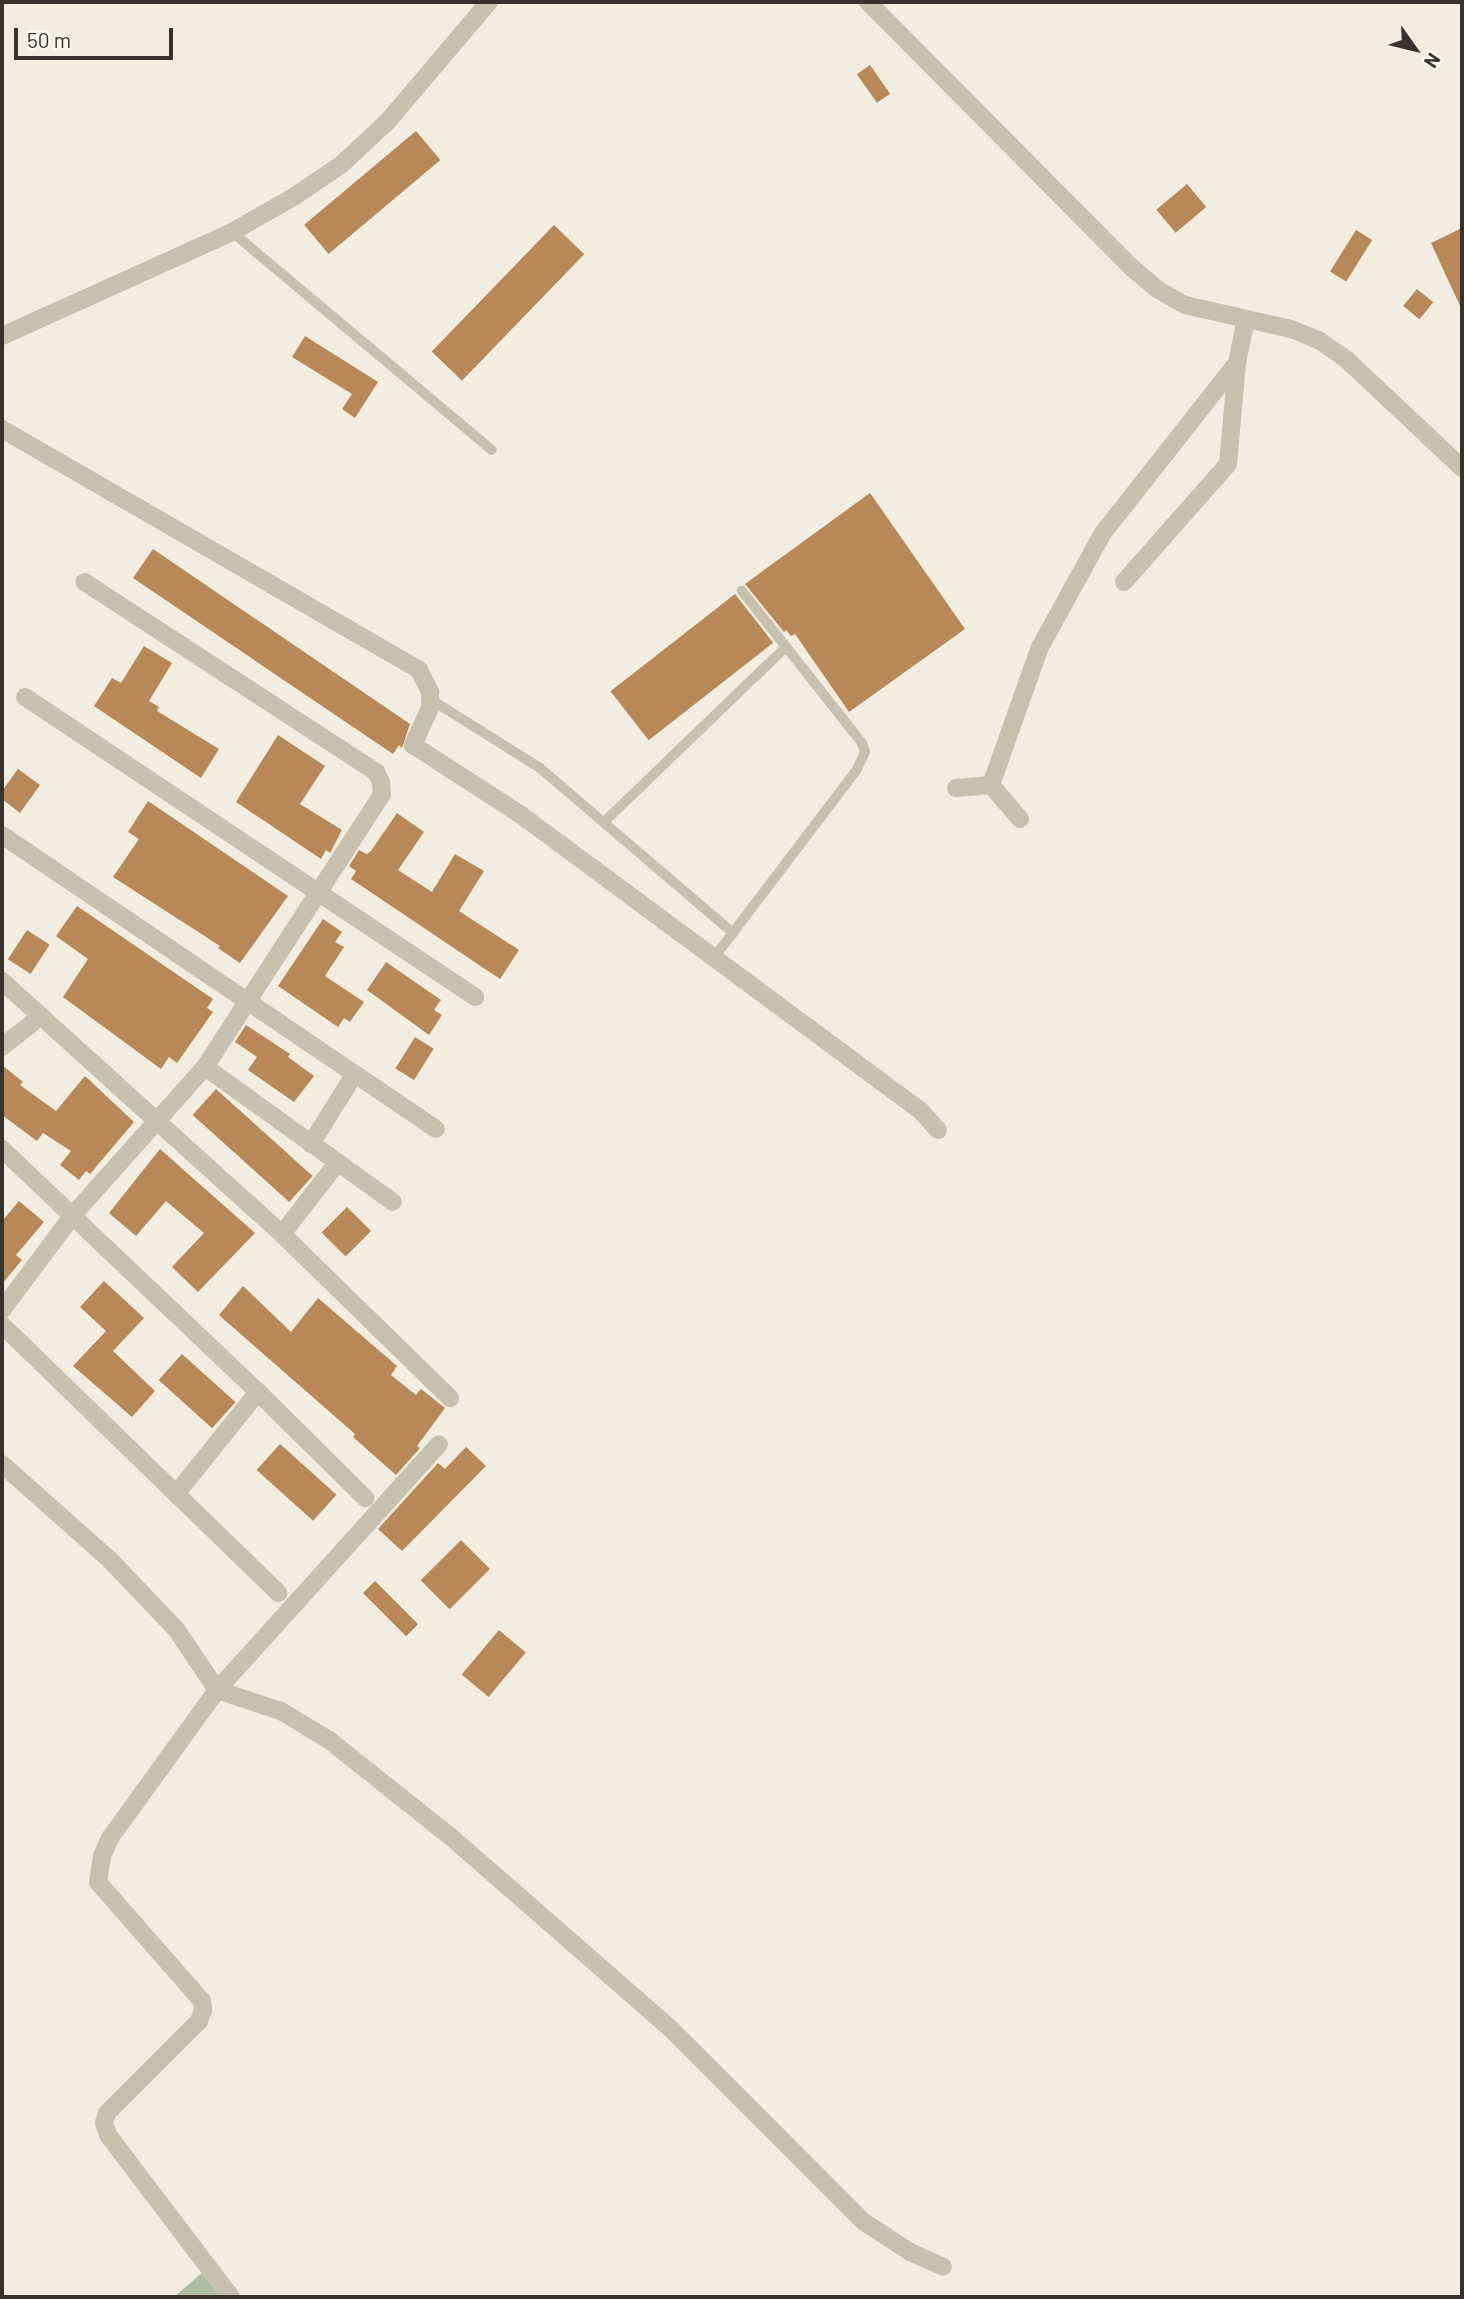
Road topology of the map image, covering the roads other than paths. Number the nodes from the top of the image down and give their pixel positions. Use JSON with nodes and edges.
{"nodes":[{"id":1,"x":489,"y":2,"type":"edge"},
{"id":2,"x":869,"y":2,"type":"edge"},
{"id":3,"x":232,"y":232,"type":"junction"},
{"id":4,"x":1246,"y":319,"type":"junction"},
{"id":5,"x":2,"y":336,"type":"edge"},
{"id":6,"x":1237,"y":363,"type":"junction"},
{"id":7,"x":2,"y":429,"type":"edge"},
{"id":8,"x":492,"y":450,"type":"dead end"},
{"id":9,"x":1462,"y":468,"type":"edge"},
{"id":10,"x":84,"y":582,"type":"dead end"},
{"id":11,"x":1124,"y":582,"type":"dead end"},
{"id":12,"x":742,"y":591,"type":"dead end"},
{"id":13,"x":786,"y":647,"type":"junction"},
{"id":14,"x":25,"y":696,"type":"dead end"},
{"id":15,"x":430,"y":699,"type":"junction"},
{"id":16,"x":991,"y":785,"type":"junction"},
{"id":17,"x":956,"y":788,"type":"dead end"},
{"id":18,"x":1020,"y":819,"type":"dead end"},
{"id":19,"x":604,"y":822,"type":"junction"},
{"id":20,"x":2,"y":835,"type":"edge"},
{"id":21,"x":319,"y":892,"type":"junction"},
{"id":22,"x":733,"y":933,"type":"junction"},
{"id":23,"x":713,"y":959,"type":"junction"},
{"id":24,"x":2,"y":981,"type":"edge"},
{"id":25,"x":475,"y":997,"type":"dead end"},
{"id":26,"x":246,"y":1002,"type":"junction"},
{"id":27,"x":41,"y":1016,"type":"junction"},
{"id":28,"x":2,"y":1047,"type":"edge"},
{"id":29,"x":205,"y":1067,"type":"junction"},
{"id":30,"x":354,"y":1075,"type":"junction"},
{"id":31,"x":158,"y":1120,"type":"junction"},
{"id":32,"x":436,"y":1129,"type":"dead end"},
{"id":33,"x":937,"y":1130,"type":"dead end"},
{"id":34,"x":311,"y":1144,"type":"junction"},
{"id":35,"x":2,"y":1149,"type":"edge"},
{"id":36,"x":337,"y":1163,"type":"junction"},
{"id":37,"x":393,"y":1202,"type":"dead end"},
{"id":38,"x":73,"y":1214,"type":"junction"},
{"id":39,"x":282,"y":1234,"type":"junction"},
{"id":40,"x":2,"y":1310,"type":"edge"},
{"id":41,"x":2,"y":1325,"type":"edge"},
{"id":42,"x":258,"y":1392,"type":"junction"},
{"id":43,"x":450,"y":1398,"type":"dead end"},
{"id":44,"x":439,"y":1444,"type":"dead end"},
{"id":45,"x":2,"y":1464,"type":"edge"},
{"id":46,"x":176,"y":1494,"type":"junction"},
{"id":47,"x":365,"y":1498,"type":"dead end"},
{"id":48,"x":279,"y":1593,"type":"dead end"},
{"id":49,"x":217,"y":1690,"type":"junction"},
{"id":50,"x":943,"y":2267,"type":"dead end"},
{"id":51,"x":231,"y":2297,"type":"edge"}],
"edges":[{"from":1,"to":3,"type":"street"},
{"from":2,"to":4,"type":"street"},
{"from":3,"to":5,"type":"street"},
{"from":3,"to":8,"type":"lane"},
{"from":4,"to":6,"type":"street"},
{"from":4,"to":9,"type":"street"},
{"from":6,"to":11,"type":"street"},
{"from":6,"to":16,"type":"street"},
{"from":7,"to":15,"type":"street"},
{"from":10,"to":21,"type":"street"},
{"from":12,"to":13,"type":"lane"},
{"from":13,"to":19,"type":"lane"},
{"from":13,"to":22,"type":"lane"},
{"from":14,"to":21,"type":"street"},
{"from":15,"to":19,"type":"lane"},
{"from":15,"to":23,"type":"street"},
{"from":16,"to":17,"type":"street"},
{"from":16,"to":18,"type":"street"},
{"from":19,"to":22,"type":"lane"},
{"from":20,"to":26,"type":"street"},
{"from":21,"to":25,"type":"street"},
{"from":21,"to":26,"type":"street"},
{"from":22,"to":23,"type":"lane"},
{"from":23,"to":33,"type":"street"},
{"from":24,"to":27,"type":"street"},
{"from":26,"to":29,"type":"street"},
{"from":26,"to":30,"type":"street"},
{"from":27,"to":28,"type":"street"},
{"from":27,"to":31,"type":"street"},
{"from":29,"to":31,"type":"street"},
{"from":29,"to":34,"type":"street"},
{"from":30,"to":32,"type":"street"},
{"from":30,"to":34,"type":"street"},
{"from":31,"to":38,"type":"street"},
{"from":31,"to":39,"type":"street"},
{"from":34,"to":36,"type":"street"},
{"from":35,"to":38,"type":"street"},
{"from":36,"to":37,"type":"street"},
{"from":36,"to":39,"type":"street"},
{"from":38,"to":40,"type":"street"},
{"from":38,"to":42,"type":"street"},
{"from":39,"to":43,"type":"street"},
{"from":41,"to":46,"type":"street"},
{"from":42,"to":46,"type":"street"},
{"from":42,"to":47,"type":"street"},
{"from":44,"to":49,"type":"street"},
{"from":45,"to":49,"type":"street"},
{"from":46,"to":48,"type":"street"},
{"from":49,"to":50,"type":"street"},
{"from":49,"to":51,"type":"street"}]}
